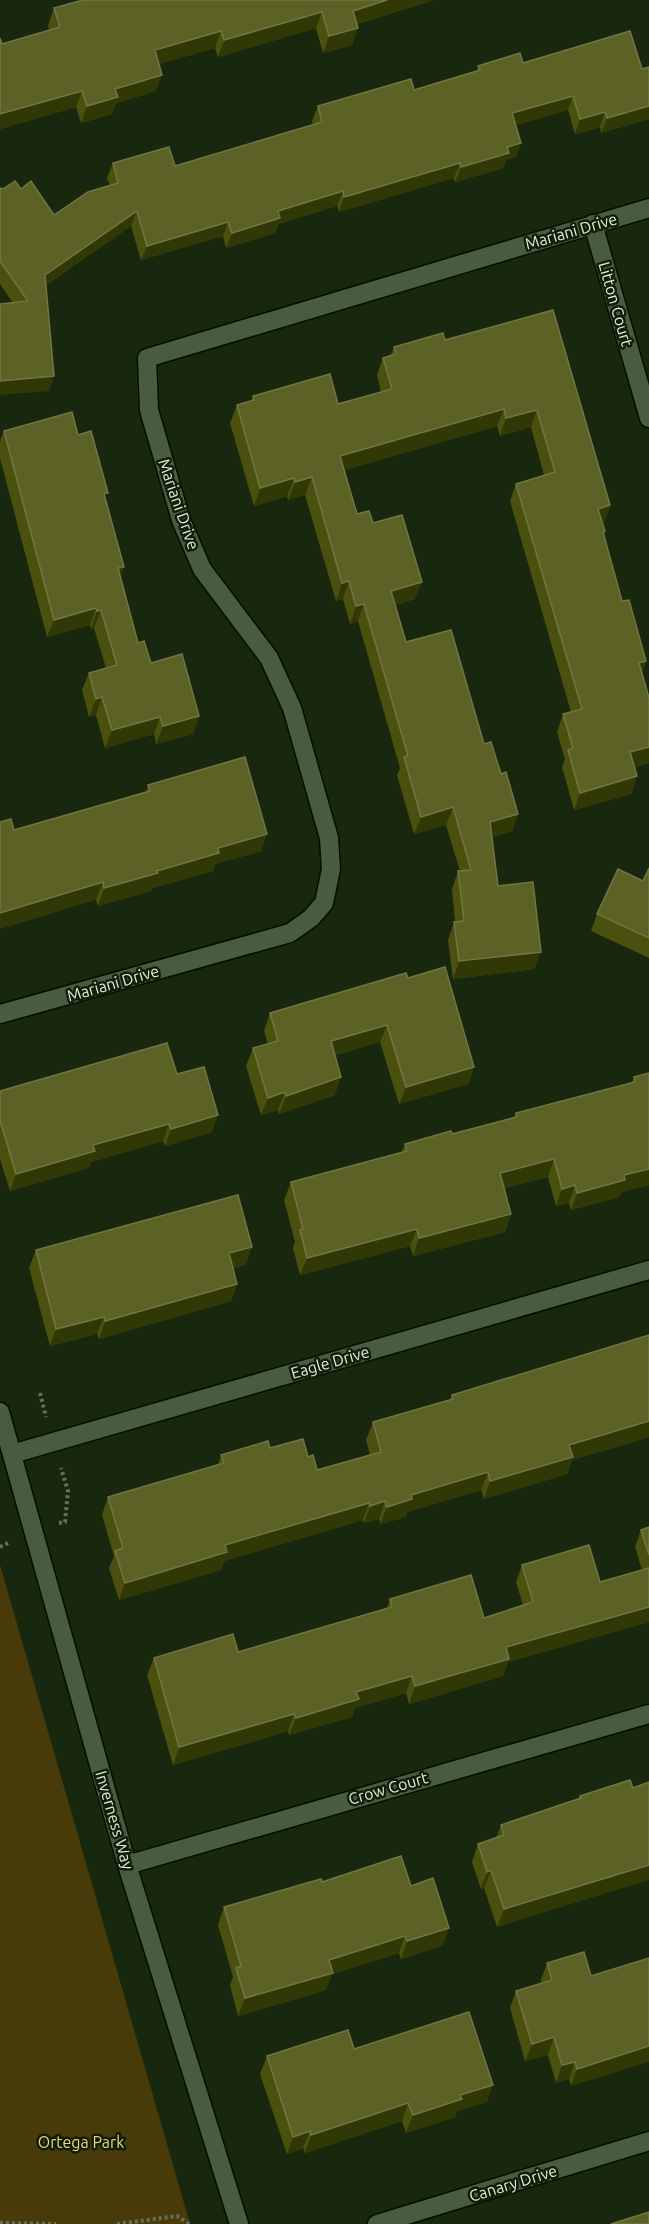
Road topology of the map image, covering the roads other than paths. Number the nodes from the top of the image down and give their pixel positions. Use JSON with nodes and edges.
{"nodes":[{"id":1,"x":649,"y":208,"type":"edge"},
{"id":2,"x":593,"y":224,"type":"junction"},
{"id":3,"x":649,"y":418,"type":"edge"},
{"id":4,"x":0,"y":1014,"type":"edge"},
{"id":5,"x":649,"y":1270,"type":"edge"},
{"id":6,"x":0,"y":1412,"type":"edge"},
{"id":7,"x":12,"y":1454,"type":"junction"},
{"id":8,"x":649,"y":1714,"type":"edge"},
{"id":9,"x":127,"y":1865,"type":"junction"},
{"id":10,"x":649,"y":2141,"type":"edge"},
{"id":11,"x":239,"y":2224,"type":"edge"},
{"id":12,"x":377,"y":2224,"type":"edge"}],
"edges":[{"from":1,"to":2,"type":"street","name":"Mariani Drive"},
{"from":2,"to":3,"type":"street","name":"Litton Court"},
{"from":2,"to":4,"type":"street","name":"Mariani Drive"},
{"from":5,"to":7,"type":"street","name":"Eagle Drive"},
{"from":6,"to":7,"type":"street","name":"Inverness Way"},
{"from":7,"to":9,"type":"street","name":"Inverness Way"},
{"from":8,"to":9,"type":"street","name":"Crow Court"},
{"from":9,"to":11,"type":"street","name":"Inverness Way"},
{"from":10,"to":12,"type":"street","name":"Canary Drive"}]}
